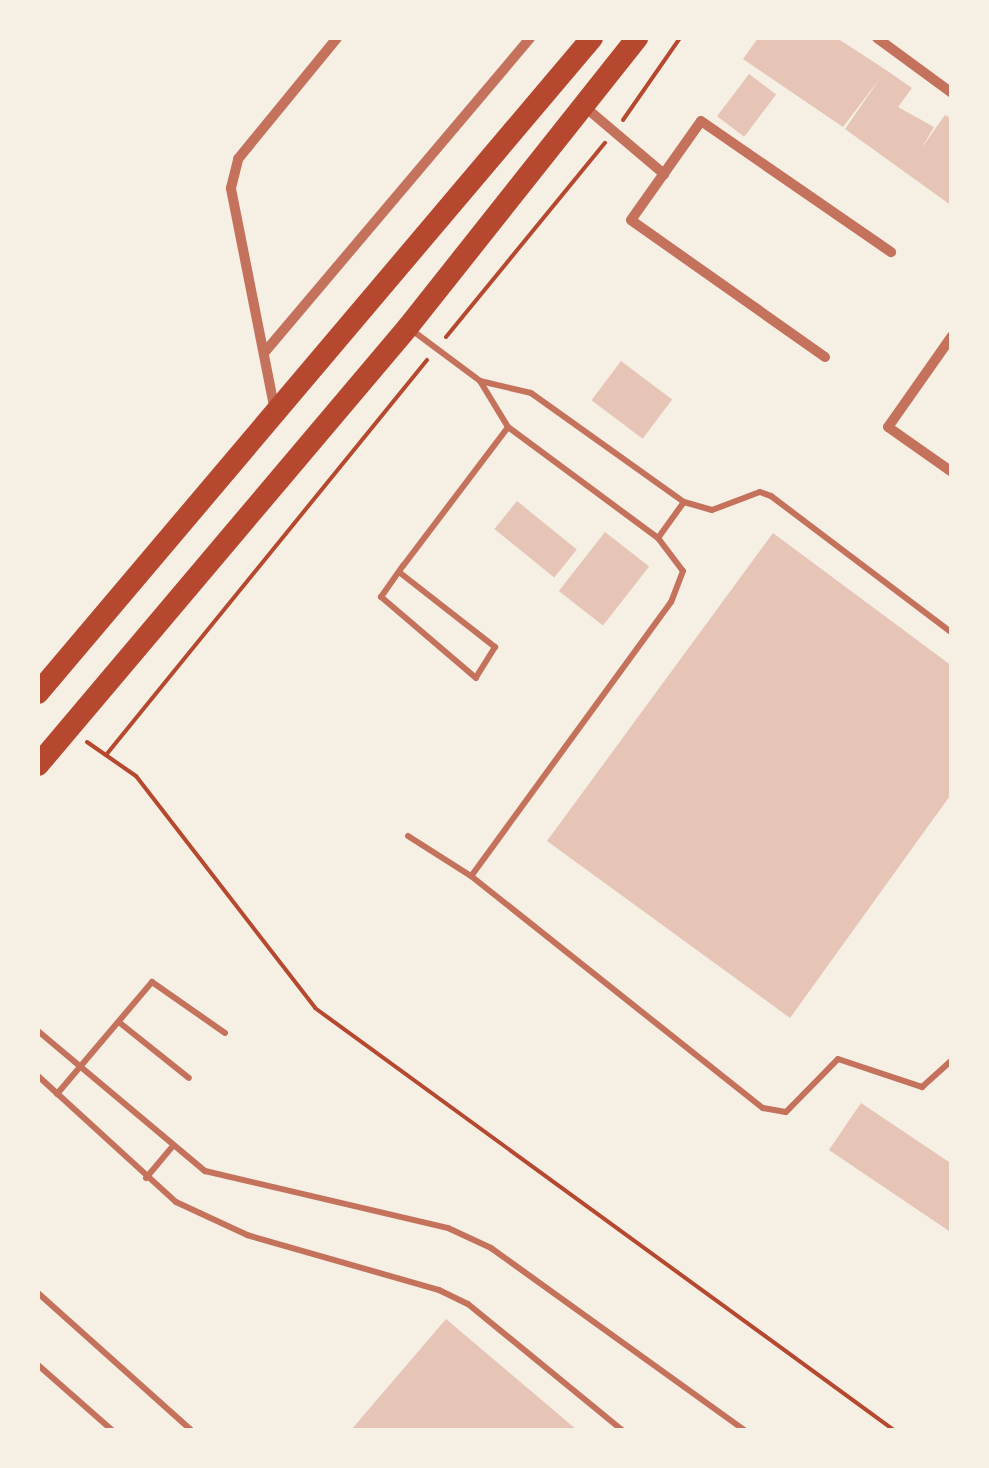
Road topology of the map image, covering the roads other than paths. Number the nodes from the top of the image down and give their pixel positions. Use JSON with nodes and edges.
{"nodes":[{"id":1,"x":337,"y":38,"type":"edge"},
{"id":2,"x":530,"y":38,"type":"edge"},
{"id":3,"x":592,"y":38,"type":"edge"},
{"id":4,"x":637,"y":38,"type":"edge"},
{"id":5,"x":877,"y":38,"type":"edge"},
{"id":6,"x":952,"y":93,"type":"edge"},
{"id":7,"x":584,"y":108,"type":"junction"},
{"id":8,"x":664,"y":174,"type":"junction"},
{"id":9,"x":892,"y":252,"type":"dead end"},
{"id":10,"x":408,"y":327,"type":"junction"},
{"id":11,"x":952,"y":336,"type":"edge"},
{"id":12,"x":264,"y":354,"type":"junction"},
{"id":13,"x":825,"y":357,"type":"dead end"},
{"id":14,"x":480,"y":381,"type":"junction"},
{"id":15,"x":276,"y":412,"type":"junction"},
{"id":16,"x":508,"y":428,"type":"junction"},
{"id":17,"x":952,"y":472,"type":"edge"},
{"id":18,"x":684,"y":502,"type":"junction"},
{"id":19,"x":658,"y":538,"type":"junction"},
{"id":20,"x":399,"y":572,"type":"junction"},
{"id":21,"x":952,"y":633,"type":"edge"},
{"id":22,"x":38,"y":693,"type":"edge"},
{"id":23,"x":38,"y":765,"type":"edge"},
{"id":24,"x":408,"y":836,"type":"dead end"},
{"id":25,"x":470,"y":876,"type":"junction"},
{"id":26,"x":120,"y":1023,"type":"junction"},
{"id":27,"x":38,"y":1031,"type":"edge"},
{"id":28,"x":225,"y":1033,"type":"dead end"},
{"id":29,"x":952,"y":1060,"type":"edge"},
{"id":30,"x":82,"y":1069,"type":"junction"},
{"id":31,"x":38,"y":1076,"type":"edge"},
{"id":32,"x":189,"y":1078,"type":"dead end"},
{"id":33,"x":57,"y":1094,"type":"junction"},
{"id":34,"x":171,"y":1148,"type":"junction"},
{"id":35,"x":146,"y":1178,"type":"junction"},
{"id":36,"x":38,"y":1293,"type":"edge"},
{"id":37,"x":38,"y":1365,"type":"edge"},
{"id":38,"x":112,"y":1430,"type":"edge"},
{"id":39,"x":191,"y":1430,"type":"edge"},
{"id":40,"x":622,"y":1430,"type":"edge"},
{"id":41,"x":744,"y":1430,"type":"edge"}],
"edges":[{"from":1,"to":12,"type":"street"},
{"from":2,"to":12,"type":"street"},
{"from":3,"to":15,"type":"highway"},
{"from":4,"to":7,"type":"highway"},
{"from":5,"to":6,"type":"street"},
{"from":7,"to":8,"type":"street"},
{"from":7,"to":10,"type":"highway"},
{"from":8,"to":9,"type":"street"},
{"from":8,"to":13,"type":"street"},
{"from":10,"to":14,"type":"lane"},
{"from":10,"to":23,"type":"highway"},
{"from":11,"to":17,"type":"street"},
{"from":12,"to":15,"type":"street"},
{"from":14,"to":16,"type":"lane"},
{"from":14,"to":18,"type":"lane"},
{"from":15,"to":22,"type":"highway"},
{"from":16,"to":19,"type":"lane"},
{"from":16,"to":20,"type":"lane"},
{"from":18,"to":19,"type":"lane"},
{"from":18,"to":21,"type":"lane"},
{"from":19,"to":25,"type":"lane"},
{"from":20,"to":20,"type":"lane"},
{"from":24,"to":25,"type":"lane"},
{"from":25,"to":29,"type":"lane"},
{"from":26,"to":28,"type":"lane"},
{"from":26,"to":30,"type":"lane"},
{"from":26,"to":32,"type":"lane"},
{"from":27,"to":30,"type":"lane"},
{"from":30,"to":33,"type":"lane"},
{"from":30,"to":34,"type":"lane"},
{"from":31,"to":33,"type":"lane"},
{"from":33,"to":35,"type":"lane"},
{"from":34,"to":35,"type":"lane"},
{"from":34,"to":41,"type":"lane"},
{"from":35,"to":40,"type":"lane"},
{"from":36,"to":39,"type":"lane"},
{"from":37,"to":38,"type":"lane"}]}
